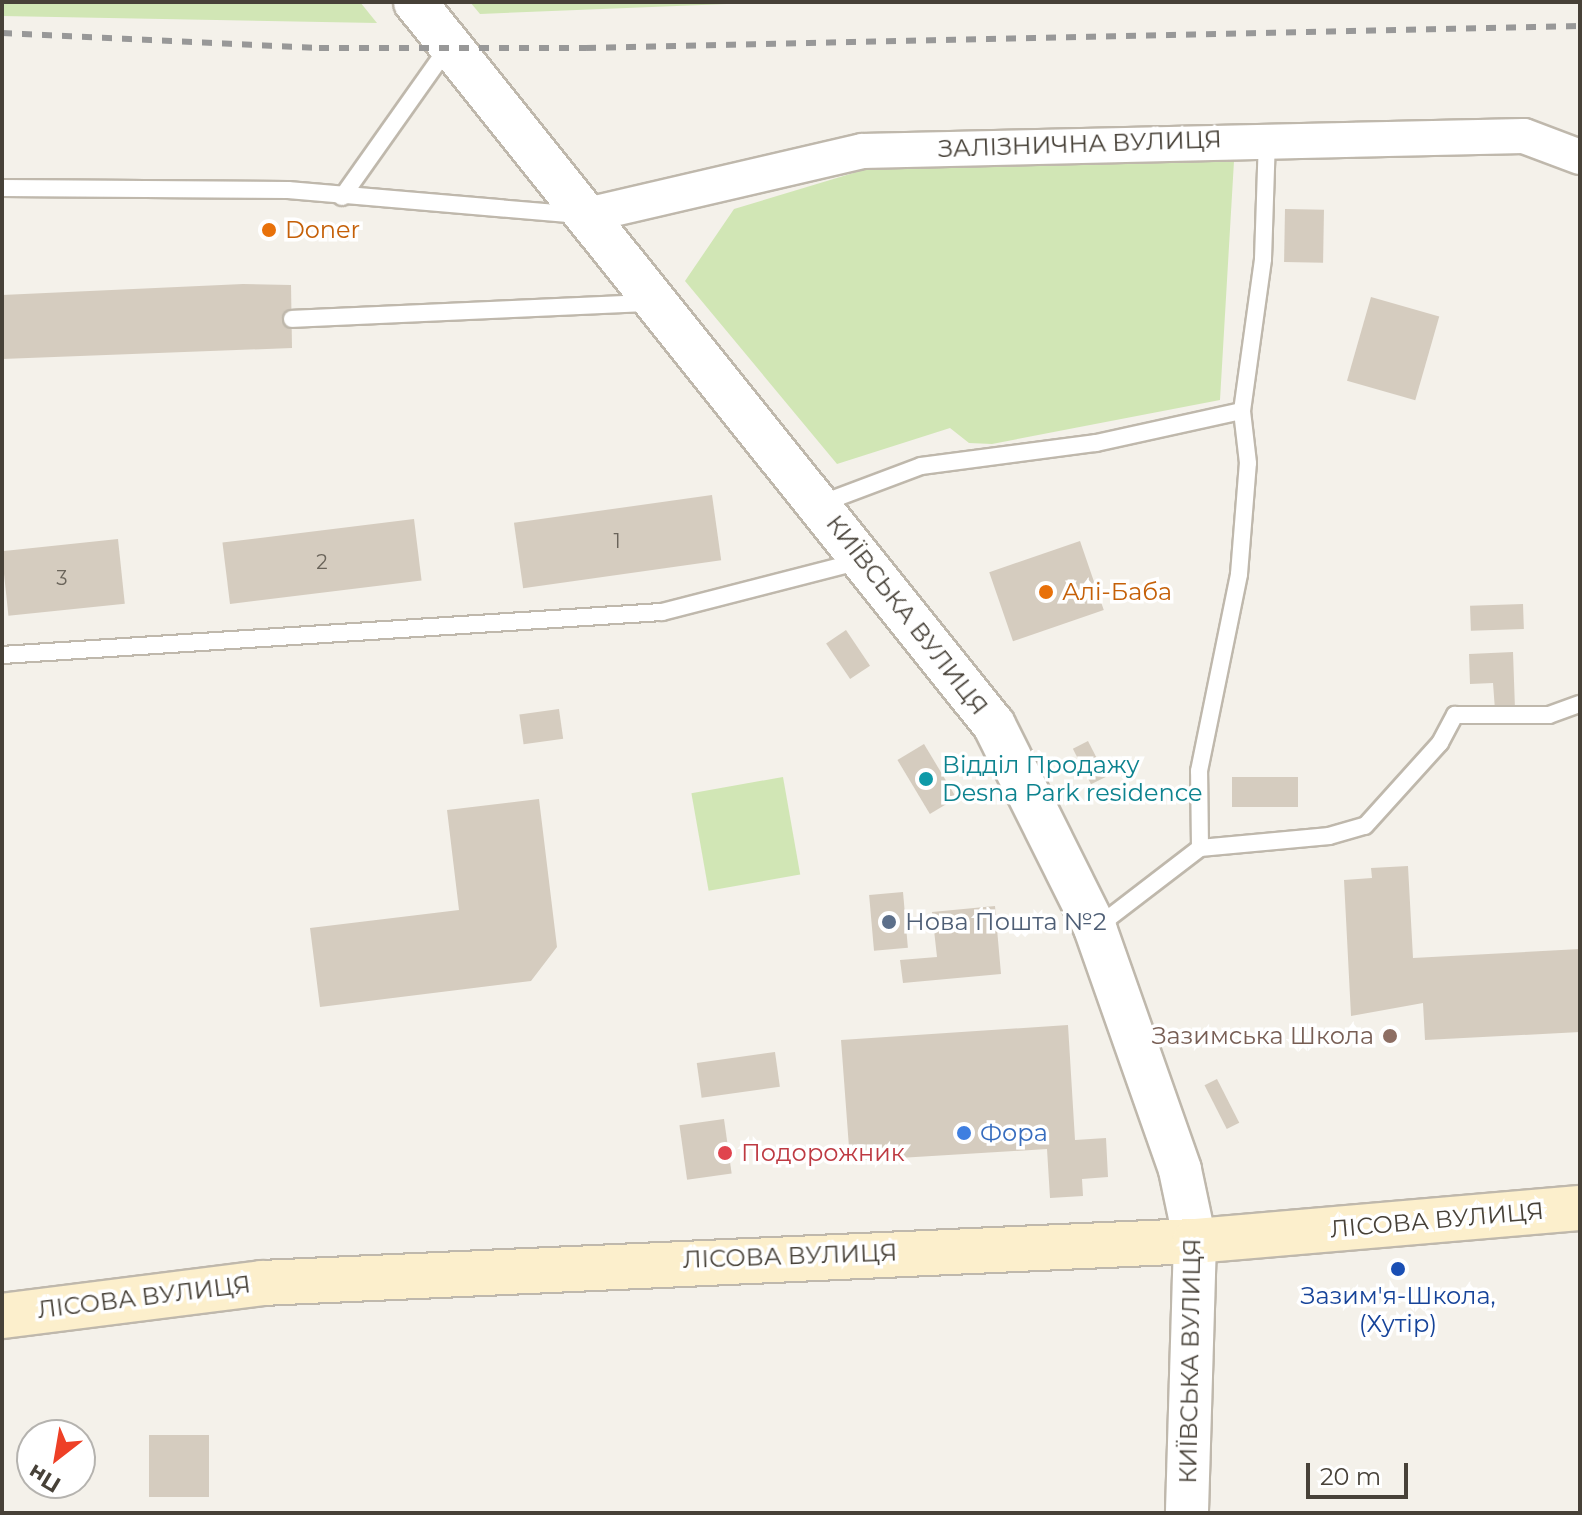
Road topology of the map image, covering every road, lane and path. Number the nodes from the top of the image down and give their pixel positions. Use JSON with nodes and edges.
{"nodes":[{"id":1,"x":418,"y":6,"type":"edge"},
{"id":2,"x":449,"y":46,"type":"junction"},
{"id":3,"x":1267,"y":137,"type":"junction"},
{"id":4,"x":1580,"y":157,"type":"edge"},
{"id":5,"x":2,"y":188,"type":"edge"},
{"id":6,"x":342,"y":197,"type":"junction"},
{"id":7,"x":583,"y":216,"type":"junction"},
{"id":8,"x":654,"y":303,"type":"junction"},
{"id":9,"x":292,"y":319,"type":"dead end"},
{"id":10,"x":1242,"y":411,"type":"junction"},
{"id":11,"x":820,"y":504,"type":"junction"},
{"id":12,"x":865,"y":559,"type":"junction"},
{"id":13,"x":2,"y":655,"type":"edge"},
{"id":14,"x":1580,"y":704,"type":"edge"},
{"id":15,"x":1200,"y":848,"type":"junction"},
{"id":16,"x":1095,"y":928,"type":"junction"},
{"id":17,"x":1580,"y":1208,"type":"edge"},
{"id":18,"x":1195,"y":1241,"type":"junction"},
{"id":19,"x":2,"y":1316,"type":"edge"},
{"id":20,"x":1187,"y":1513,"type":"edge"}],
"edges":[{"from":1,"to":2,"type":"street","name":"КИЇВСЬКА ВУЛИЦЯ"},
{"from":2,"to":6,"type":"lane"},
{"from":2,"to":7,"type":"street","name":"КИЇВСЬКА ВУЛИЦЯ"},
{"from":3,"to":4,"type":"street","name":"ЗАЛІЗНИЧНА ВУЛИЦЯ"},
{"from":3,"to":7,"type":"street","name":"ЗАЛІЗНИЧНА ВУЛИЦЯ"},
{"from":3,"to":10,"type":"lane"},
{"from":5,"to":6,"type":"lane"},
{"from":6,"to":7,"type":"lane"},
{"from":7,"to":8,"type":"street","name":"КИЇВСЬКА ВУЛИЦЯ"},
{"from":8,"to":9,"type":"lane"},
{"from":8,"to":11,"type":"street","name":"КИЇВСЬКА ВУЛИЦЯ"},
{"from":10,"to":11,"type":"lane"},
{"from":10,"to":15,"type":"lane"},
{"from":11,"to":12,"type":"street","name":"КИЇВСЬКА ВУЛИЦЯ"},
{"from":12,"to":13,"type":"lane"},
{"from":12,"to":16,"type":"street","name":"КИЇВСЬКА ВУЛИЦЯ"},
{"from":14,"to":15,"type":"lane"},
{"from":15,"to":16,"type":"lane"},
{"from":16,"to":18,"type":"street","name":"КИЇВСЬКА ВУЛИЦЯ"},
{"from":17,"to":18,"type":"main road","name":"ЛІСОВА ВУЛИЦЯ"},
{"from":18,"to":19,"type":"main road","name":"ЛІСОВА ВУЛИЦЯ"},
{"from":18,"to":20,"type":"street","name":"КИЇВСЬКА ВУЛИЦЯ"}]}
